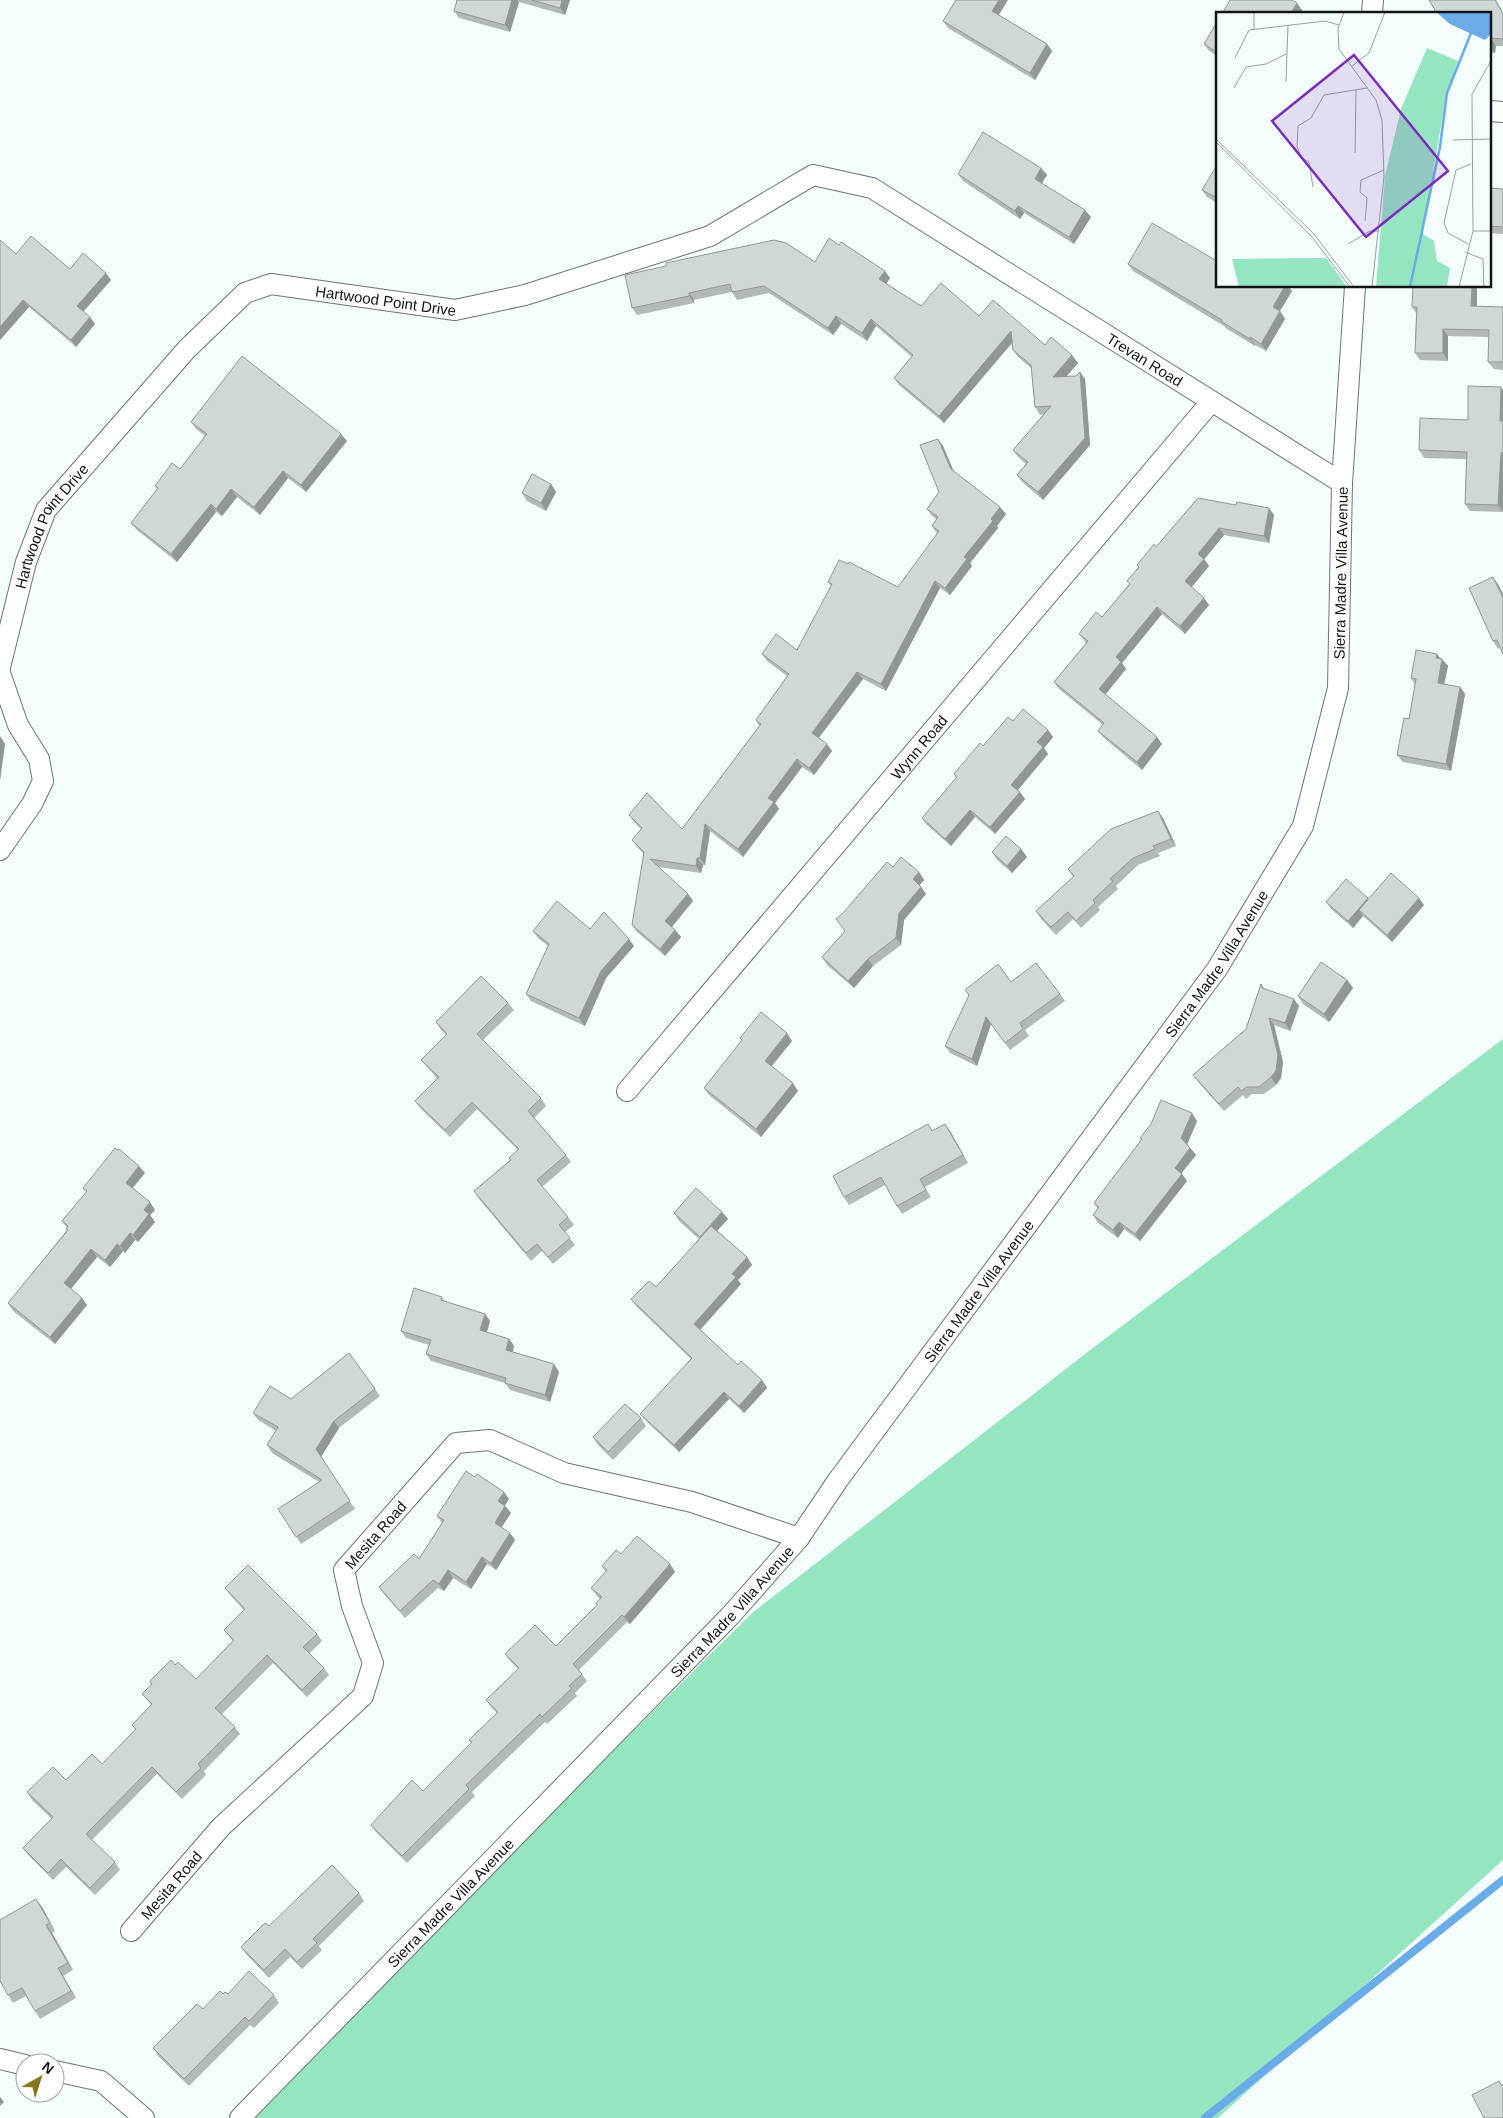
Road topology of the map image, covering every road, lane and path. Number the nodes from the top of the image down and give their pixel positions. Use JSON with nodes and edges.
{"nodes":[{"id":1,"x":1490,"y":111,"type":"edge"},
{"id":2,"x":1503,"y":112,"type":"edge"},
{"id":3,"x":948,"y":234,"type":"joint"},
{"id":4,"x":1355,"y":288,"type":"edge"},
{"id":5,"x":1211,"y":402,"type":"junction"},
{"id":6,"x":1342,"y":483,"type":"junction"},
{"id":7,"x":0,"y":667,"type":"edge"},
{"id":8,"x":0,"y":673,"type":"edge"},
{"id":9,"x":0,"y":850,"type":"edge"},
{"id":10,"x":627,"y":1091,"type":"dead end"},
{"id":11,"x":799,"y":1538,"type":"junction"},
{"id":12,"x":131,"y":1931,"type":"dead end"},
{"id":13,"x":0,"y":2059,"type":"edge"},
{"id":14,"x":15,"y":2063,"type":"edge"},
{"id":15,"x":65,"y":2073,"type":"edge"},
{"id":16,"x":144,"y":2118,"type":"edge"},
{"id":17,"x":240,"y":2118,"type":"edge"}],
"edges":[{"from":1,"to":2,"type":"street"},
{"from":3,"to":5,"type":"street","name":"Trevan Road"},
{"from":3,"to":7,"type":"street","name":"Hartwood Point Drive"},
{"from":4,"to":6,"type":"street","name":"Sierra Madre Villa Avenue"},
{"from":5,"to":6,"type":"street","name":"Trevan Road"},
{"from":5,"to":10,"type":"street","name":"Wynn Road"},
{"from":6,"to":11,"type":"street","name":"Sierra Madre Villa Avenue"},
{"from":8,"to":9,"type":"street"},
{"from":11,"to":12,"type":"street","name":"Mesita Road"},
{"from":11,"to":17,"type":"street","name":"Sierra Madre Villa Avenue"},
{"from":13,"to":14,"type":"street"},
{"from":15,"to":16,"type":"street"}]}
